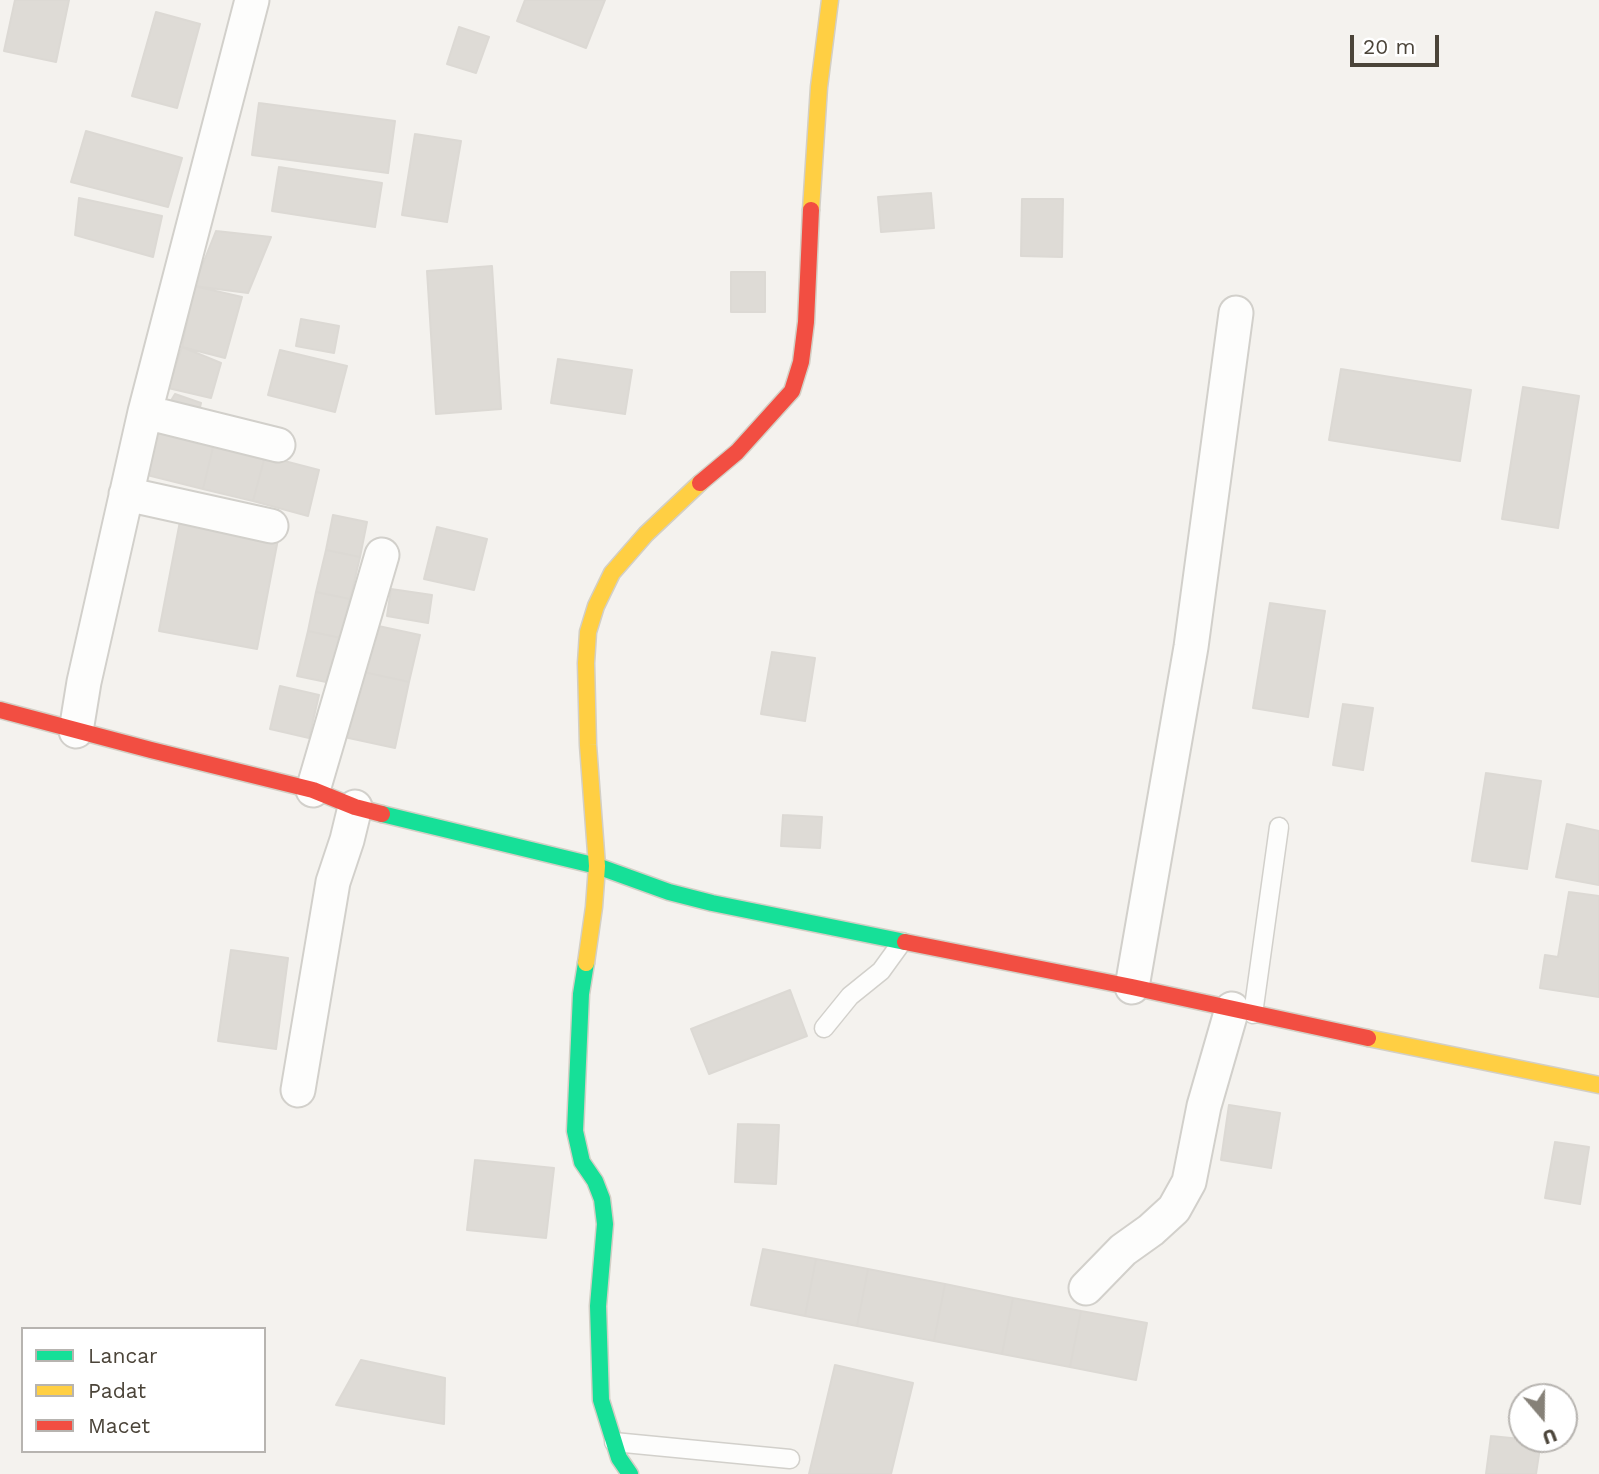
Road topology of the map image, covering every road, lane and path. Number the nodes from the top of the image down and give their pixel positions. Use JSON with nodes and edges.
{"nodes":[{"id":1,"x":252,"y":0,"type":"edge"},
{"id":2,"x":830,"y":0,"type":"edge"},
{"id":3,"x":1237,"y":313,"type":"dead end"},
{"id":4,"x":145,"y":412,"type":"junction"},
{"id":5,"x":278,"y":445,"type":"dead end"},
{"id":6,"x":126,"y":494,"type":"junction"},
{"id":7,"x":271,"y":526,"type":"dead end"},
{"id":8,"x":382,"y":555,"type":"dead end"},
{"id":9,"x":0,"y":710,"type":"edge"},
{"id":10,"x":76,"y":731,"type":"junction"},
{"id":11,"x":313,"y":790,"type":"junction"},
{"id":12,"x":355,"y":807,"type":"junction"},
{"id":13,"x":1279,"y":827,"type":"dead end"},
{"id":14,"x":597,"y":866,"type":"junction"},
{"id":15,"x":902,"y":942,"type":"junction"},
{"id":16,"x":1132,"y":987,"type":"junction"},
{"id":17,"x":1242,"y":1012,"type":"junction"},
{"id":18,"x":824,"y":1028,"type":"dead end"},
{"id":19,"x":1599,"y":1085,"type":"edge"},
{"id":20,"x":299,"y":1090,"type":"dead end"},
{"id":21,"x":1087,"y":1288,"type":"dead end"},
{"id":22,"x":614,"y":1442,"type":"junction"},
{"id":23,"x":790,"y":1459,"type":"dead end"},
{"id":24,"x":630,"y":1474,"type":"edge"}],
"edges":[{"from":1,"to":4,"type":"street"},
{"from":2,"to":14,"type":"street"},
{"from":3,"to":16,"type":"street"},
{"from":4,"to":5,"type":"street"},
{"from":4,"to":6,"type":"street"},
{"from":6,"to":7,"type":"street"},
{"from":6,"to":10,"type":"street"},
{"from":8,"to":11,"type":"street"},
{"from":9,"to":10,"type":"street"},
{"from":10,"to":11,"type":"street"},
{"from":11,"to":12,"type":"street"},
{"from":12,"to":14,"type":"street"},
{"from":12,"to":20,"type":"street"},
{"from":13,"to":17,"type":"lane"},
{"from":14,"to":15,"type":"street"},
{"from":14,"to":22,"type":"street"},
{"from":15,"to":16,"type":"street"},
{"from":15,"to":18,"type":"lane"},
{"from":16,"to":17,"type":"street"},
{"from":17,"to":19,"type":"street"},
{"from":17,"to":21,"type":"street"},
{"from":22,"to":23,"type":"lane"},
{"from":22,"to":24,"type":"street"}]}
